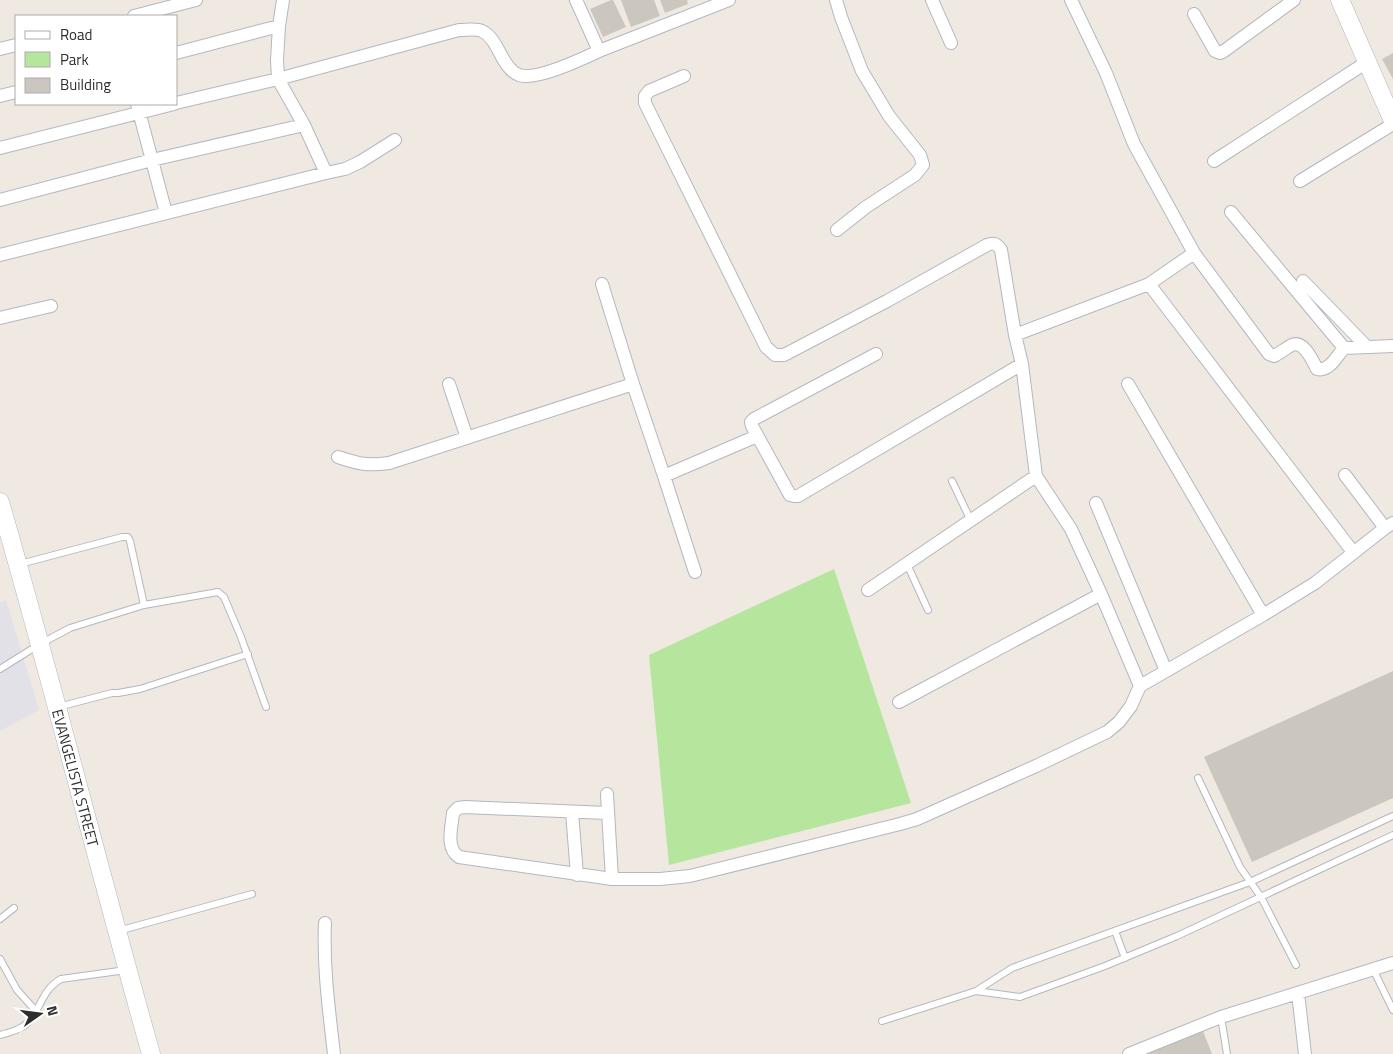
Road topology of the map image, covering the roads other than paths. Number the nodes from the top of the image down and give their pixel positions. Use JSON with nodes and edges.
{"nodes":[{"id":1,"x":196,"y":0,"type":"edge"},
{"id":2,"x":284,"y":0,"type":"edge"},
{"id":3,"x":576,"y":0,"type":"edge"},
{"id":4,"x":729,"y":0,"type":"edge"},
{"id":5,"x":836,"y":0,"type":"edge"},
{"id":6,"x":932,"y":0,"type":"edge"},
{"id":7,"x":1071,"y":0,"type":"edge"},
{"id":8,"x":1294,"y":0,"type":"edge"},
{"id":9,"x":1340,"y":0,"type":"edge"},
{"id":10,"x":1194,"y":14,"type":"dead end"},
{"id":11,"x":138,"y":15,"type":"edge"},
{"id":12,"x":279,"y":26,"type":"junction"},
{"id":13,"x":951,"y":44,"type":"dead end"},
{"id":14,"x":15,"y":45,"type":"edge"},
{"id":15,"x":0,"y":49,"type":"edge"},
{"id":16,"x":599,"y":51,"type":"junction"},
{"id":17,"x":178,"y":52,"type":"edge"},
{"id":18,"x":1367,"y":62,"type":"junction"},
{"id":19,"x":684,"y":76,"type":"dead end"},
{"id":20,"x":278,"y":79,"type":"junction"},
{"id":21,"x":15,"y":92,"type":"edge"},
{"id":22,"x":0,"y":96,"type":"edge"},
{"id":23,"x":178,"y":102,"type":"edge"},
{"id":24,"x":161,"y":105,"type":"edge"},
{"id":25,"x":139,"y":108,"type":"edge"},
{"id":26,"x":1392,"y":117,"type":"edge"},
{"id":27,"x":304,"y":125,"type":"junction"},
{"id":28,"x":395,"y":140,"type":"dead end"},
{"id":29,"x":0,"y":148,"type":"edge"},
{"id":30,"x":152,"y":160,"type":"junction"},
{"id":31,"x":1214,"y":161,"type":"dead end"},
{"id":32,"x":326,"y":173,"type":"junction"},
{"id":33,"x":1300,"y":182,"type":"dead end"},
{"id":34,"x":0,"y":200,"type":"edge"},
{"id":35,"x":1231,"y":212,"type":"dead end"},
{"id":36,"x":166,"y":213,"type":"junction"},
{"id":37,"x":837,"y":230,"type":"dead end"},
{"id":38,"x":1194,"y":253,"type":"junction"},
{"id":39,"x":0,"y":255,"type":"edge"},
{"id":40,"x":1303,"y":281,"type":"dead end"},
{"id":41,"x":602,"y":284,"type":"dead end"},
{"id":42,"x":1149,"y":284,"type":"junction"},
{"id":43,"x":51,"y":306,"type":"dead end"},
{"id":44,"x":0,"y":318,"type":"edge"},
{"id":45,"x":1015,"y":335,"type":"junction"},
{"id":46,"x":1393,"y":346,"type":"edge"},
{"id":47,"x":1367,"y":347,"type":"junction"},
{"id":48,"x":1344,"y":348,"type":"junction"},
{"id":49,"x":876,"y":354,"type":"dead end"},
{"id":50,"x":1022,"y":364,"type":"junction"},
{"id":51,"x":449,"y":384,"type":"dead end"},
{"id":52,"x":633,"y":384,"type":"junction"},
{"id":53,"x":1128,"y":384,"type":"dead end"},
{"id":54,"x":757,"y":436,"type":"junction"},
{"id":55,"x":468,"y":438,"type":"junction"},
{"id":56,"x":338,"y":457,"type":"dead end"},
{"id":57,"x":1345,"y":475,"type":"dead end"},
{"id":58,"x":664,"y":476,"type":"junction"},
{"id":59,"x":1036,"y":476,"type":"junction"},
{"id":60,"x":952,"y":481,"type":"dead end"},
{"id":61,"x":0,"y":502,"type":"edge"},
{"id":62,"x":1096,"y":502,"type":"dead end"},
{"id":63,"x":971,"y":521,"type":"junction"},
{"id":64,"x":1389,"y":526,"type":"edge"},
{"id":65,"x":1353,"y":552,"type":"junction"},
{"id":66,"x":907,"y":564,"type":"junction"},
{"id":67,"x":18,"y":565,"type":"junction"},
{"id":68,"x":695,"y":572,"type":"dead end"},
{"id":69,"x":868,"y":590,"type":"dead end"},
{"id":70,"x":1101,"y":594,"type":"junction"},
{"id":71,"x":144,"y":605,"type":"junction"},
{"id":72,"x":928,"y":610,"type":"dead end"},
{"id":73,"x":1263,"y":615,"type":"junction"},
{"id":74,"x":40,"y":644,"type":"junction"},
{"id":75,"x":248,"y":654,"type":"junction"},
{"id":76,"x":0,"y":669,"type":"edge"},
{"id":77,"x":1166,"y":670,"type":"junction"},
{"id":78,"x":1140,"y":686,"type":"junction"},
{"id":79,"x":899,"y":702,"type":"dead end"},
{"id":80,"x":266,"y":707,"type":"dead end"},
{"id":81,"x":57,"y":708,"type":"junction"},
{"id":82,"x":1198,"y":778,"type":"dead end"},
{"id":83,"x":607,"y":794,"type":"dead end"},
{"id":84,"x":572,"y":812,"type":"junction"},
{"id":85,"x":607,"y":812,"type":"junction"},
{"id":86,"x":1393,"y":816,"type":"edge"},
{"id":87,"x":1393,"y":835,"type":"edge"},
{"id":88,"x":577,"y":875,"type":"junction"},
{"id":89,"x":612,"y":879,"type":"junction"},
{"id":90,"x":1250,"y":882,"type":"junction"},
{"id":91,"x":252,"y":894,"type":"dead end"},
{"id":92,"x":1262,"y":897,"type":"junction"},
{"id":93,"x":14,"y":908,"type":"dead end"},
{"id":94,"x":0,"y":919,"type":"edge"},
{"id":95,"x":325,"y":923,"type":"dead end"},
{"id":96,"x":1115,"y":931,"type":"junction"},
{"id":97,"x":116,"y":932,"type":"junction"},
{"id":98,"x":1125,"y":958,"type":"junction"},
{"id":99,"x":0,"y":959,"type":"edge"},
{"id":100,"x":1393,"y":963,"type":"edge"},
{"id":101,"x":1296,"y":965,"type":"dead end"},
{"id":102,"x":1374,"y":969,"type":"junction"},
{"id":103,"x":127,"y":970,"type":"junction"},
{"id":104,"x":976,"y":992,"type":"junction"},
{"id":105,"x":1298,"y":993,"type":"junction"},
{"id":106,"x":1393,"y":1010,"type":"edge"},
{"id":107,"x":36,"y":1011,"type":"junction"},
{"id":108,"x":1221,"y":1017,"type":"junction"},
{"id":109,"x":882,"y":1020,"type":"dead end"},
{"id":110,"x":0,"y":1035,"type":"edge"},
{"id":111,"x":151,"y":1054,"type":"edge"},
{"id":112,"x":334,"y":1054,"type":"edge"},
{"id":113,"x":1129,"y":1054,"type":"edge"},
{"id":114,"x":1227,"y":1054,"type":"edge"},
{"id":115,"x":1305,"y":1054,"type":"edge"}],
"edges":[{"from":1,"to":11,"type":"street"},
{"from":2,"to":12,"type":"street"},
{"from":3,"to":16,"type":"street"},
{"from":4,"to":16,"type":"street"},
{"from":5,"to":37,"type":"street"},
{"from":6,"to":13,"type":"street"},
{"from":7,"to":38,"type":"street"},
{"from":8,"to":10,"type":"street"},
{"from":9,"to":18,"type":"main road"},
{"from":12,"to":17,"type":"street"},
{"from":12,"to":20,"type":"street"},
{"from":14,"to":15,"type":"street"},
{"from":16,"to":20,"type":"street"},
{"from":18,"to":26,"type":"main road"},
{"from":18,"to":31,"type":"street"},
{"from":19,"to":45,"type":"street"},
{"from":20,"to":23,"type":"street"},
{"from":20,"to":27,"type":"street"},
{"from":21,"to":22,"type":"street"},
{"from":24,"to":25,"type":"street"},
{"from":25,"to":29,"type":"street"},
{"from":25,"to":30,"type":"street"},
{"from":26,"to":33,"type":"street"},
{"from":27,"to":30,"type":"street"},
{"from":27,"to":32,"type":"street"},
{"from":28,"to":32,"type":"street"},
{"from":30,"to":34,"type":"street"},
{"from":30,"to":36,"type":"street"},
{"from":32,"to":36,"type":"street"},
{"from":35,"to":48,"type":"street"},
{"from":36,"to":39,"type":"street"},
{"from":38,"to":42,"type":"street"},
{"from":38,"to":48,"type":"street"},
{"from":40,"to":47,"type":"street"},
{"from":41,"to":52,"type":"street"},
{"from":42,"to":45,"type":"street"},
{"from":42,"to":65,"type":"street"},
{"from":43,"to":44,"type":"street"},
{"from":45,"to":50,"type":"street"},
{"from":46,"to":47,"type":"street"},
{"from":47,"to":48,"type":"street"},
{"from":49,"to":54,"type":"street"},
{"from":50,"to":54,"type":"street"},
{"from":50,"to":59,"type":"street"},
{"from":51,"to":55,"type":"street"},
{"from":52,"to":55,"type":"street"},
{"from":52,"to":58,"type":"street"},
{"from":53,"to":73,"type":"street"},
{"from":54,"to":58,"type":"street"},
{"from":55,"to":56,"type":"street"},
{"from":57,"to":64,"type":"street"},
{"from":58,"to":68,"type":"street"},
{"from":59,"to":63,"type":"street"},
{"from":59,"to":70,"type":"street"},
{"from":60,"to":63,"type":"lane"},
{"from":61,"to":67,"type":"main road","name":"EVANGELISTA STREET"},
{"from":62,"to":77,"type":"street"},
{"from":63,"to":66,"type":"street"},
{"from":64,"to":65,"type":"street"},
{"from":65,"to":73,"type":"street"},
{"from":66,"to":69,"type":"street"},
{"from":66,"to":72,"type":"lane"},
{"from":67,"to":71,"type":"lane"},
{"from":67,"to":74,"type":"main road","name":"EVANGELISTA STREET"},
{"from":70,"to":78,"type":"street"},
{"from":70,"to":79,"type":"street"},
{"from":71,"to":74,"type":"lane"},
{"from":71,"to":75,"type":"lane"},
{"from":73,"to":77,"type":"street"},
{"from":74,"to":76,"type":"lane"},
{"from":74,"to":81,"type":"main road","name":"EVANGELISTA STREET"},
{"from":75,"to":80,"type":"lane"},
{"from":75,"to":81,"type":"lane"},
{"from":77,"to":78,"type":"street"},
{"from":78,"to":89,"type":"street"},
{"from":81,"to":97,"type":"main road","name":"EVANGELISTA STREET"},
{"from":82,"to":90,"type":"lane"},
{"from":83,"to":85,"type":"street"},
{"from":84,"to":85,"type":"street"},
{"from":84,"to":88,"type":"street"},
{"from":84,"to":88,"type":"street"},
{"from":85,"to":89,"type":"street"},
{"from":86,"to":90,"type":"lane"},
{"from":87,"to":92,"type":"lane"},
{"from":88,"to":89,"type":"street"},
{"from":90,"to":92,"type":"lane"},
{"from":90,"to":96,"type":"lane"},
{"from":91,"to":97,"type":"lane"},
{"from":92,"to":98,"type":"lane"},
{"from":92,"to":101,"type":"lane"},
{"from":93,"to":94,"type":"lane"},
{"from":95,"to":112,"type":"street"},
{"from":96,"to":98,"type":"lane"},
{"from":96,"to":104,"type":"lane"},
{"from":97,"to":103,"type":"main road","name":"EVANGELISTA STREET"},
{"from":98,"to":104,"type":"lane"},
{"from":99,"to":107,"type":"lane"},
{"from":100,"to":102,"type":"street"},
{"from":102,"to":105,"type":"street"},
{"from":102,"to":106,"type":"lane"},
{"from":103,"to":107,"type":"lane"},
{"from":103,"to":111,"type":"main road","name":"EVANGELISTA STREET"},
{"from":104,"to":109,"type":"lane"},
{"from":105,"to":108,"type":"street"},
{"from":105,"to":115,"type":"street"},
{"from":107,"to":110,"type":"lane"},
{"from":108,"to":113,"type":"street"},
{"from":108,"to":114,"type":"lane"}]}
